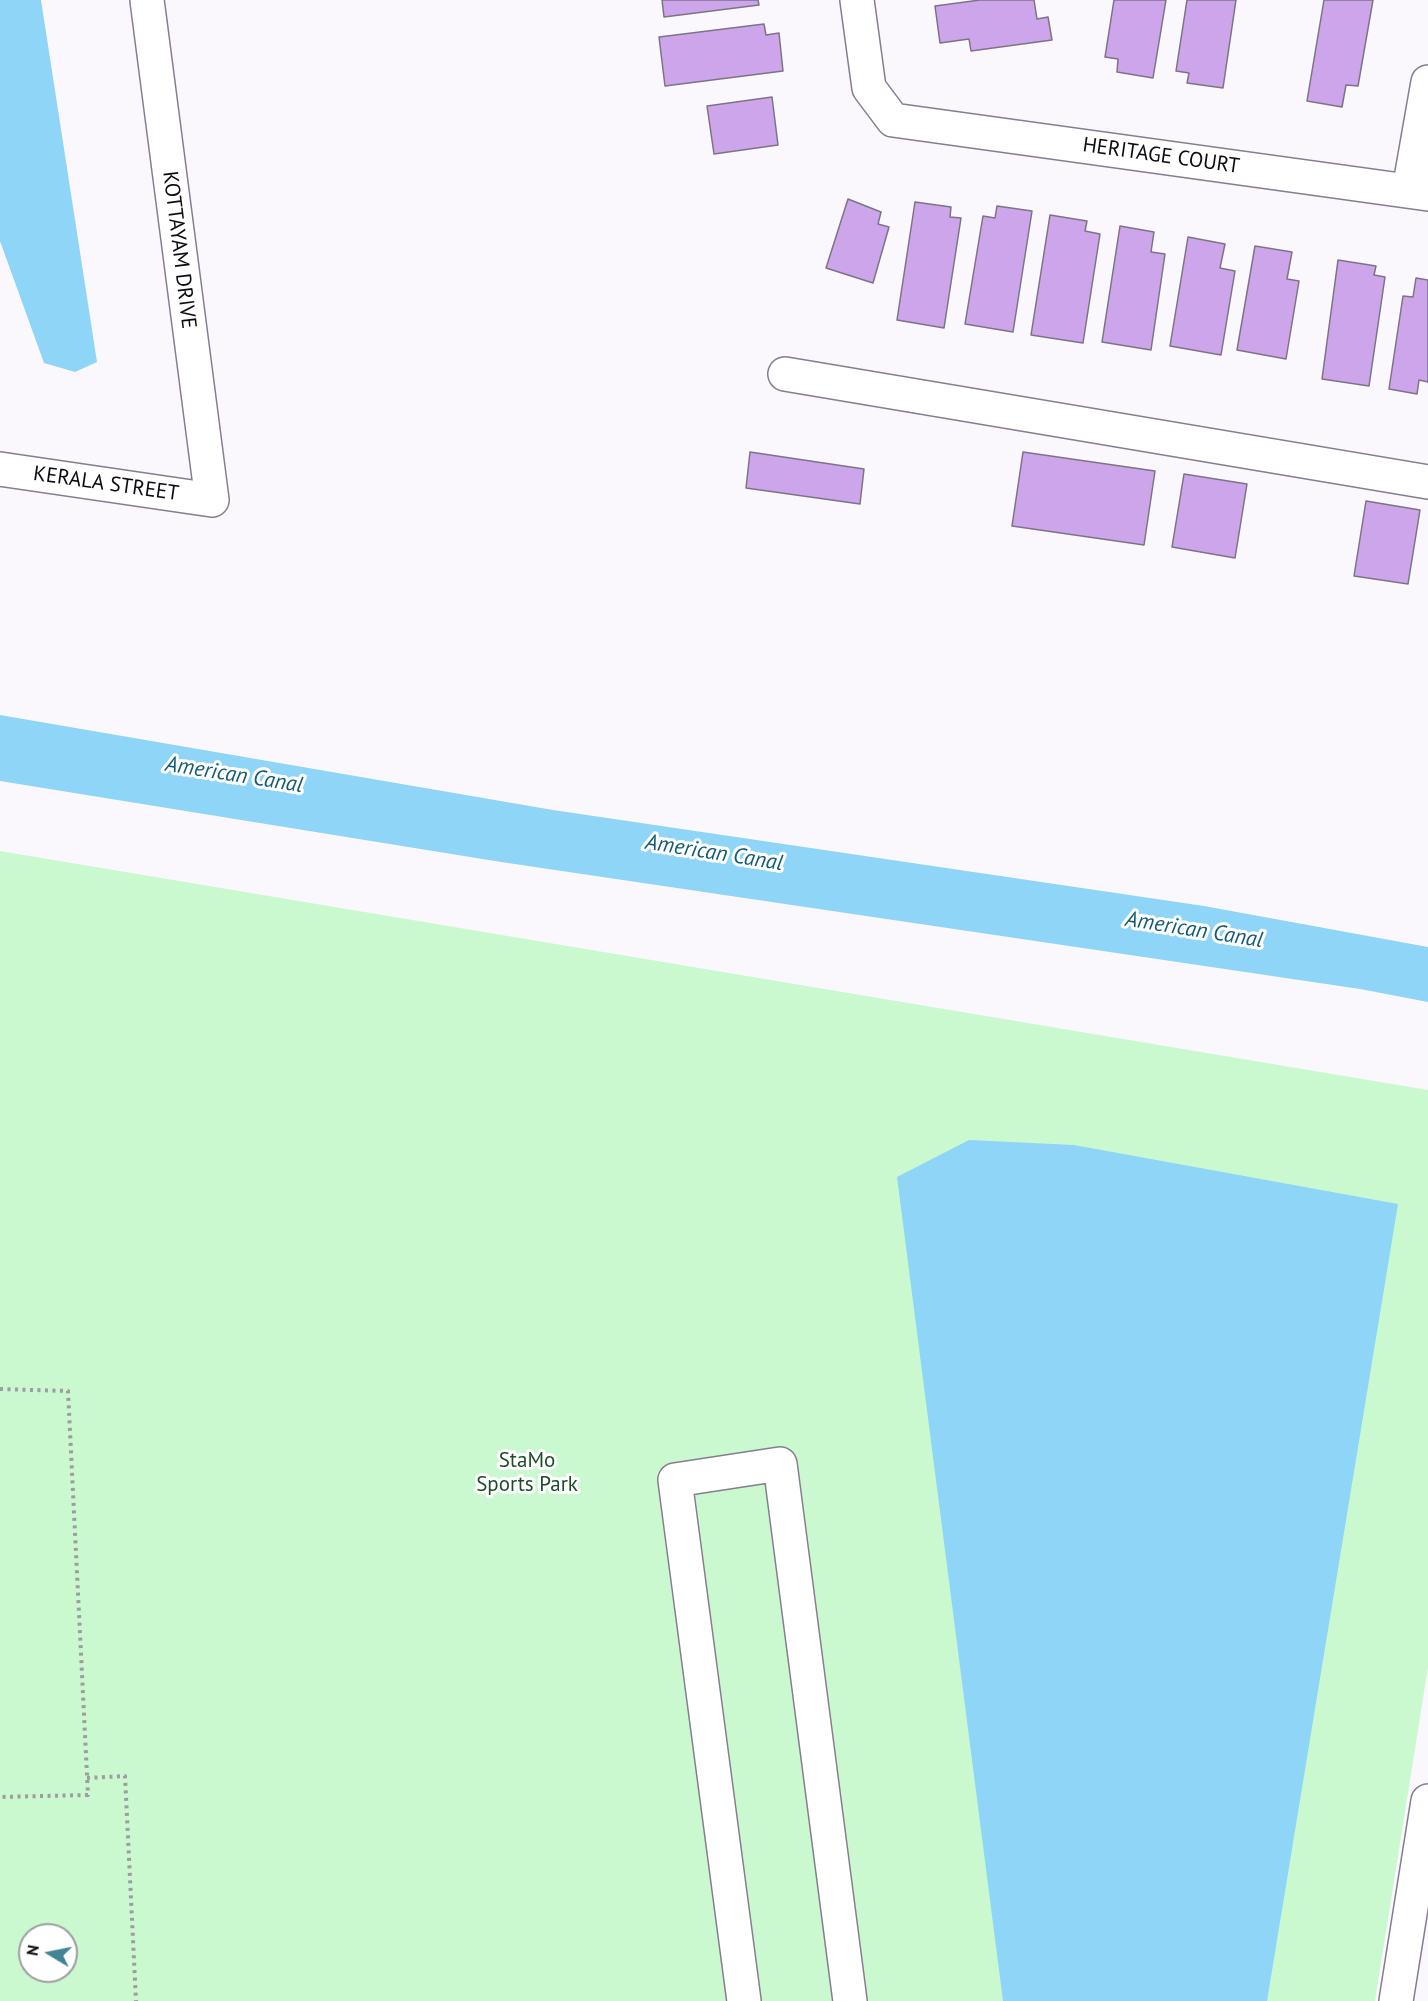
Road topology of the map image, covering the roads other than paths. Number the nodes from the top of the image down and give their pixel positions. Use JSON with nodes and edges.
{"nodes":[{"id":1,"x":147,"y":0,"type":"edge"},
{"id":2,"x":856,"y":0,"type":"edge"},
{"id":3,"x":1428,"y":82,"type":"edge"},
{"id":4,"x":1419,"y":192,"type":"edge"},
{"id":5,"x":785,"y":374,"type":"dead end"},
{"id":6,"x":0,"y":469,"type":"edge"},
{"id":7,"x":1428,"y":482,"type":"edge"},
{"id":8,"x":212,"y":500,"type":"joint"},
{"id":9,"x":1428,"y":1801,"type":"edge"},
{"id":10,"x":744,"y":2001,"type":"edge"},
{"id":11,"x":850,"y":2001,"type":"edge"},
{"id":12,"x":1396,"y":2001,"type":"edge"}],
"edges":[{"from":1,"to":8,"type":"street","name":"KOTTAYAM DRIVE"},
{"from":2,"to":4,"type":"street","name":"HERITAGE COURT"},
{"from":3,"to":4,"type":"street"},
{"from":5,"to":7,"type":"street"},
{"from":6,"to":8,"type":"street","name":"KERALA STREET"},
{"from":9,"to":12,"type":"street"},
{"from":10,"to":11,"type":"street"}]}
